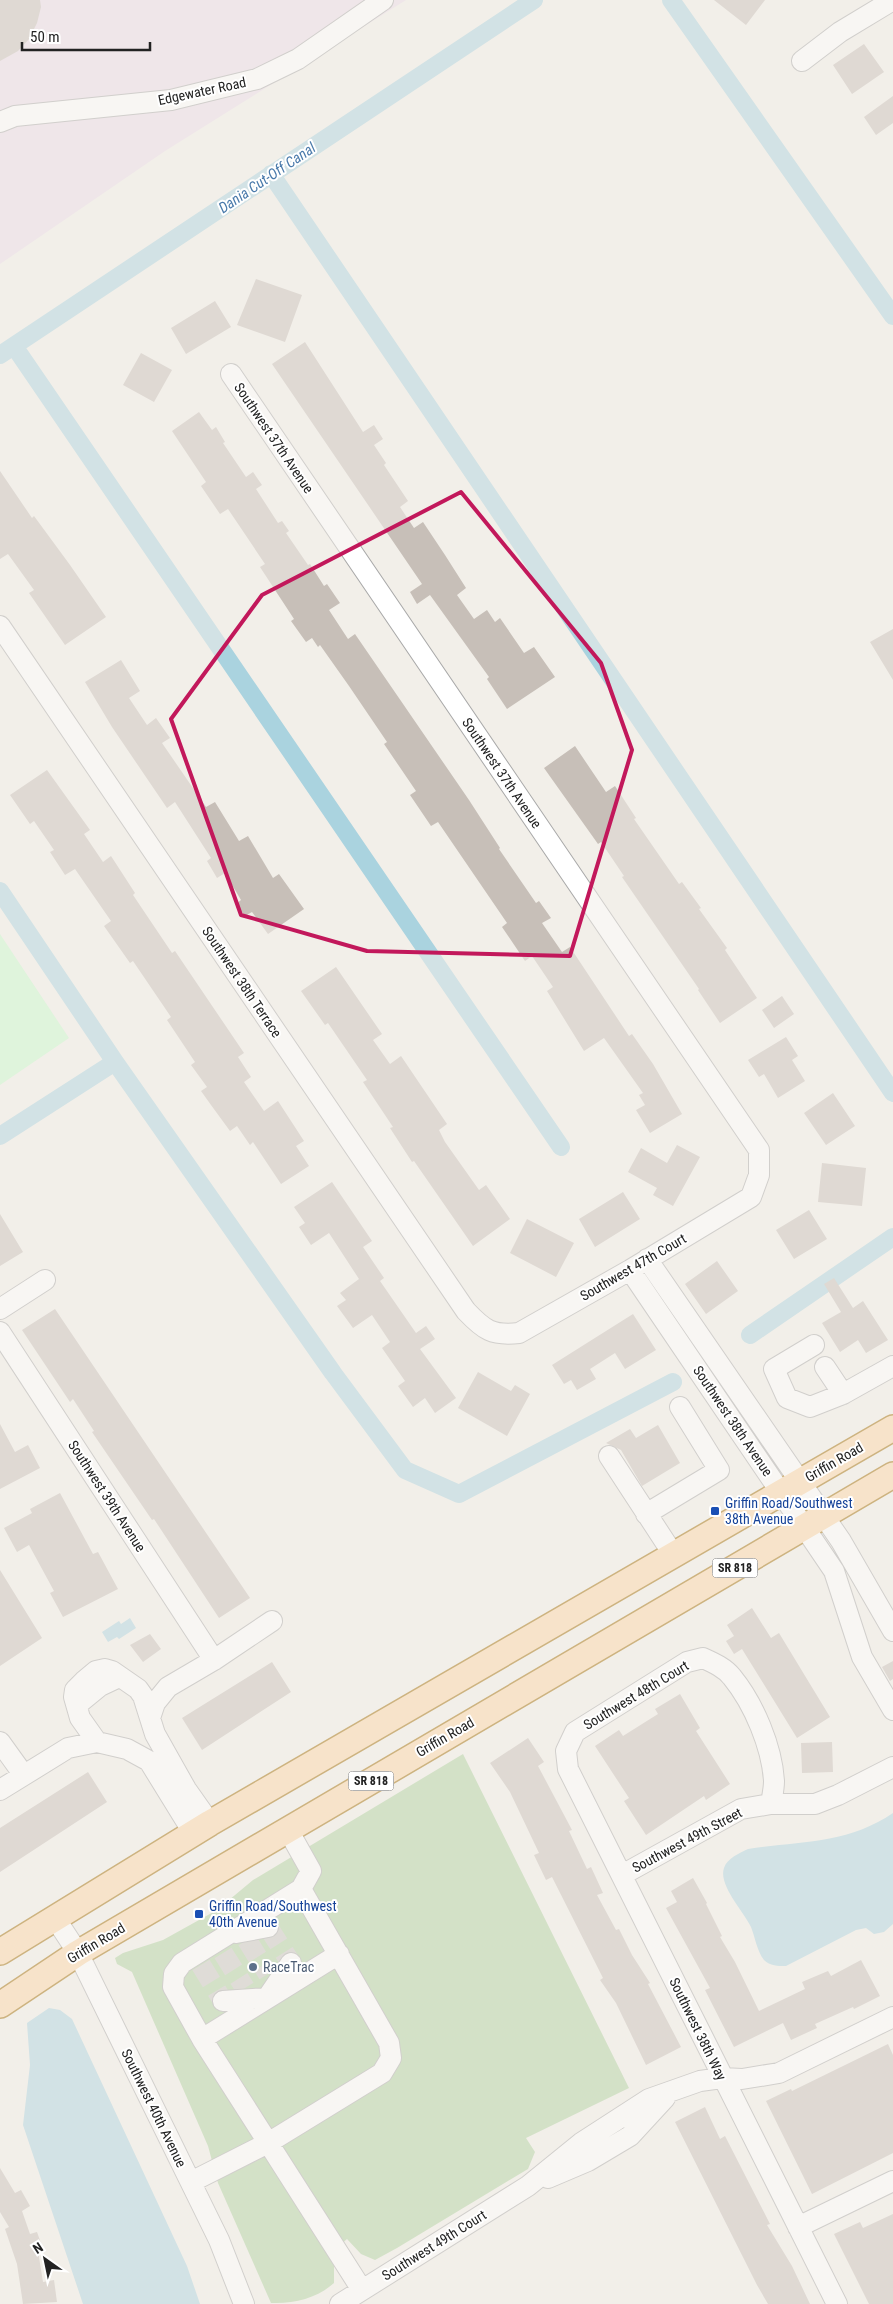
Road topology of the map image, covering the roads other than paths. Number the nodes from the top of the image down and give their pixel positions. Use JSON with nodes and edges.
{"nodes":[{"id":1,"x":383,"y":0,"type":"edge"},
{"id":2,"x":893,"y":0,"type":"edge"},
{"id":3,"x":802,"y":61,"type":"dead end"},
{"id":4,"x":0,"y":122,"type":"edge"},
{"id":5,"x":231,"y":374,"type":"dead end"},
{"id":6,"x":0,"y":626,"type":"edge"},
{"id":7,"x":759,"y":1176,"type":"joint"},
{"id":8,"x":647,"y":1259,"type":"junction"},
{"id":9,"x":630,"y":1270,"type":"junction"},
{"id":10,"x":45,"y":1280,"type":"dead end"},
{"id":11,"x":0,"y":1309,"type":"edge"},
{"id":12,"x":491,"y":1331,"type":"joint"},
{"id":13,"x":0,"y":1332,"type":"edge"},
{"id":14,"x":814,"y":1345,"type":"dead end"},
{"id":15,"x":893,"y":1366,"type":"edge"},
{"id":16,"x":825,"y":1367,"type":"dead end"},
{"id":17,"x":843,"y":1394,"type":"junction"},
{"id":18,"x":680,"y":1407,"type":"dead end"},
{"id":19,"x":893,"y":1428,"type":"edge"},
{"id":20,"x":609,"y":1456,"type":"dead end"},
{"id":21,"x":893,"y":1475,"type":"edge"},
{"id":22,"x":791,"y":1487,"type":"junction"},
{"id":23,"x":646,"y":1514,"type":"junction"},
{"id":24,"x":814,"y":1521,"type":"junction"},
{"id":25,"x":673,"y":1554,"type":"junction"},
{"id":26,"x":272,"y":1621,"type":"dead end"},
{"id":27,"x":893,"y":1631,"type":"edge"},
{"id":28,"x":214,"y":1660,"type":"junction"},
{"id":29,"x":168,"y":1687,"type":"junction"},
{"id":30,"x":138,"y":1689,"type":"junction"},
{"id":31,"x":893,"y":1710,"type":"edge"},
{"id":32,"x":78,"y":1712,"type":"junction"},
{"id":33,"x":150,"y":1718,"type":"junction"},
{"id":34,"x":0,"y":1742,"type":"edge"},
{"id":35,"x":96,"y":1742,"type":"junction"},
{"id":36,"x":68,"y":1748,"type":"junction"},
{"id":37,"x":566,"y":1751,"type":"joint"},
{"id":38,"x":893,"y":1767,"type":"edge"},
{"id":39,"x":23,"y":1774,"type":"junction"},
{"id":40,"x":0,"y":1790,"type":"edge"},
{"id":41,"x":771,"y":1804,"type":"junction"},
{"id":42,"x":202,"y":1829,"type":"junction"},
{"id":43,"x":288,"y":1830,"type":"junction"},
{"id":44,"x":622,"y":1875,"type":"junction"},
{"id":45,"x":301,"y":1889,"type":"junction"},
{"id":46,"x":55,"y":1918,"type":"junction"},
{"id":47,"x":268,"y":1927,"type":"dead end"},
{"id":48,"x":247,"y":1940,"type":"dead end"},
{"id":49,"x":225,"y":1944,"type":"junction"},
{"id":50,"x":0,"y":1952,"type":"edge"},
{"id":51,"x":78,"y":1953,"type":"junction"},
{"id":52,"x":339,"y":1954,"type":"junction"},
{"id":53,"x":291,"y":1963,"type":"dead end"},
{"id":54,"x":201,"y":1965,"type":"dead end"},
{"id":55,"x":268,"y":1974,"type":"tunnel mouth"},
{"id":56,"x":245,"y":1988,"type":"tunnel mouth"},
{"id":57,"x":267,"y":1998,"type":"junction"},
{"id":58,"x":223,"y":2000,"type":"dead end"},
{"id":59,"x":0,"y":2005,"type":"edge"},
{"id":60,"x":893,"y":2017,"type":"edge"},
{"id":61,"x":202,"y":2039,"type":"junction"},
{"id":62,"x":722,"y":2078,"type":"junction"},
{"id":63,"x":268,"y":2143,"type":"junction"},
{"id":64,"x":893,"y":2180,"type":"edge"},
{"id":65,"x":191,"y":2182,"type":"junction"},
{"id":66,"x":798,"y":2226,"type":"junction"},
{"id":67,"x":362,"y":2290,"type":"junction"},
{"id":68,"x":244,"y":2304,"type":"edge"},
{"id":69,"x":340,"y":2304,"type":"edge"},
{"id":70,"x":838,"y":2304,"type":"edge"}],
"edges":[{"from":1,"to":4,"type":"street","name":"Edgewater Road"},
{"from":2,"to":3,"type":"street"},
{"from":5,"to":7,"type":"street","name":"Southwest 37th Avenue"},
{"from":6,"to":12,"type":"street","name":"Southwest 38th Terrace"},
{"from":7,"to":8,"type":"street","name":"Southwest 47th Court"},
{"from":8,"to":9,"type":"street","name":"Southwest 47th Court"},
{"from":8,"to":22,"type":"street","name":"Southwest 38th Avenue"},
{"from":9,"to":12,"type":"street","name":"Southwest 47th Court"},
{"from":9,"to":22,"type":"street","name":"Southwest 38th Avenue"},
{"from":10,"to":11,"type":"street"},
{"from":13,"to":28,"type":"street","name":"Southwest 39th Avenue"},
{"from":14,"to":17,"type":"street"},
{"from":15,"to":17,"type":"street"},
{"from":16,"to":17,"type":"street"},
{"from":18,"to":23,"type":"street"},
{"from":19,"to":22,"type":"main road","name":"Griffin Road"},
{"from":20,"to":23,"type":"street"},
{"from":21,"to":24,"type":"main road","name":"Griffin Road","number":"SR 818"},
{"from":22,"to":24,"type":"street","name":"Southwest 38th Avenue"},
{"from":22,"to":25,"type":"main road","name":"Griffin Road"},
{"from":23,"to":25,"type":"street"},
{"from":24,"to":27,"type":"street","name":"Southwest 38th Avenue"},
{"from":24,"to":31,"type":"street","name":"Southwest 38th Avenue"},
{"from":24,"to":43,"type":"main road","name":"Griffin Road","number":"SR 818"},
{"from":25,"to":42,"type":"main road","name":"Griffin Road"},
{"from":26,"to":28,"type":"street"},
{"from":28,"to":29,"type":"street"},
{"from":29,"to":30,"type":"street"},
{"from":29,"to":33,"type":"street"},
{"from":30,"to":32,"type":"street"},
{"from":30,"to":33,"type":"street"},
{"from":32,"to":35,"type":"street"},
{"from":32,"to":36,"type":"street"},
{"from":33,"to":42,"type":"street"},
{"from":34,"to":39,"type":"street"},
{"from":35,"to":36,"type":"street"},
{"from":35,"to":42,"type":"street"},
{"from":36,"to":39,"type":"street"},
{"from":37,"to":41,"type":"street","name":"Southwest 48th Court"},
{"from":37,"to":44,"type":"street","name":"Southwest 38th Way"},
{"from":38,"to":41,"type":"street","name":"Southwest 49th Street"},
{"from":39,"to":40,"type":"street"},
{"from":41,"to":44,"type":"street","name":"Southwest 49th Street"},
{"from":42,"to":46,"type":"main road","name":"Griffin Road"},
{"from":43,"to":45,"type":"street"},
{"from":43,"to":51,"type":"main road","name":"Griffin Road","number":"SR 818"},
{"from":44,"to":62,"type":"street","name":"Southwest 38th Way"},
{"from":45,"to":49,"type":"street"},
{"from":45,"to":52,"type":"street"},
{"from":46,"to":50,"type":"main road","name":"Griffin Road"},
{"from":46,"to":51,"type":"street","name":"Southwest 40th Avenue"},
{"from":47,"to":49,"type":"street"},
{"from":48,"to":49,"type":"street"},
{"from":49,"to":54,"type":"street"},
{"from":49,"to":61,"type":"street"},
{"from":51,"to":59,"type":"main road","name":"Griffin Road","number":"SR 818"},
{"from":51,"to":65,"type":"street","name":"Southwest 40th Avenue"},
{"from":52,"to":57,"type":"street"},
{"from":52,"to":63,"type":"street"},
{"from":53,"to":57,"type":"street"},
{"from":55,"to":57,"type":"street"},
{"from":56,"to":57,"type":"street"},
{"from":57,"to":58,"type":"street"},
{"from":57,"to":61,"type":"street"},
{"from":60,"to":62,"type":"street","name":"Southwest 49th Court"},
{"from":61,"to":63,"type":"street"},
{"from":62,"to":66,"type":"street","name":"Southwest 38th Way"},
{"from":62,"to":67,"type":"street","name":"Southwest 49th Court"},
{"from":63,"to":65,"type":"street"},
{"from":63,"to":67,"type":"street"},
{"from":64,"to":66,"type":"street"},
{"from":65,"to":68,"type":"street","name":"Southwest 40th Avenue"},
{"from":66,"to":70,"type":"street","name":"Southwest 38th Way"},
{"from":67,"to":69,"type":"street","name":"Southwest 49th Court"}]}
